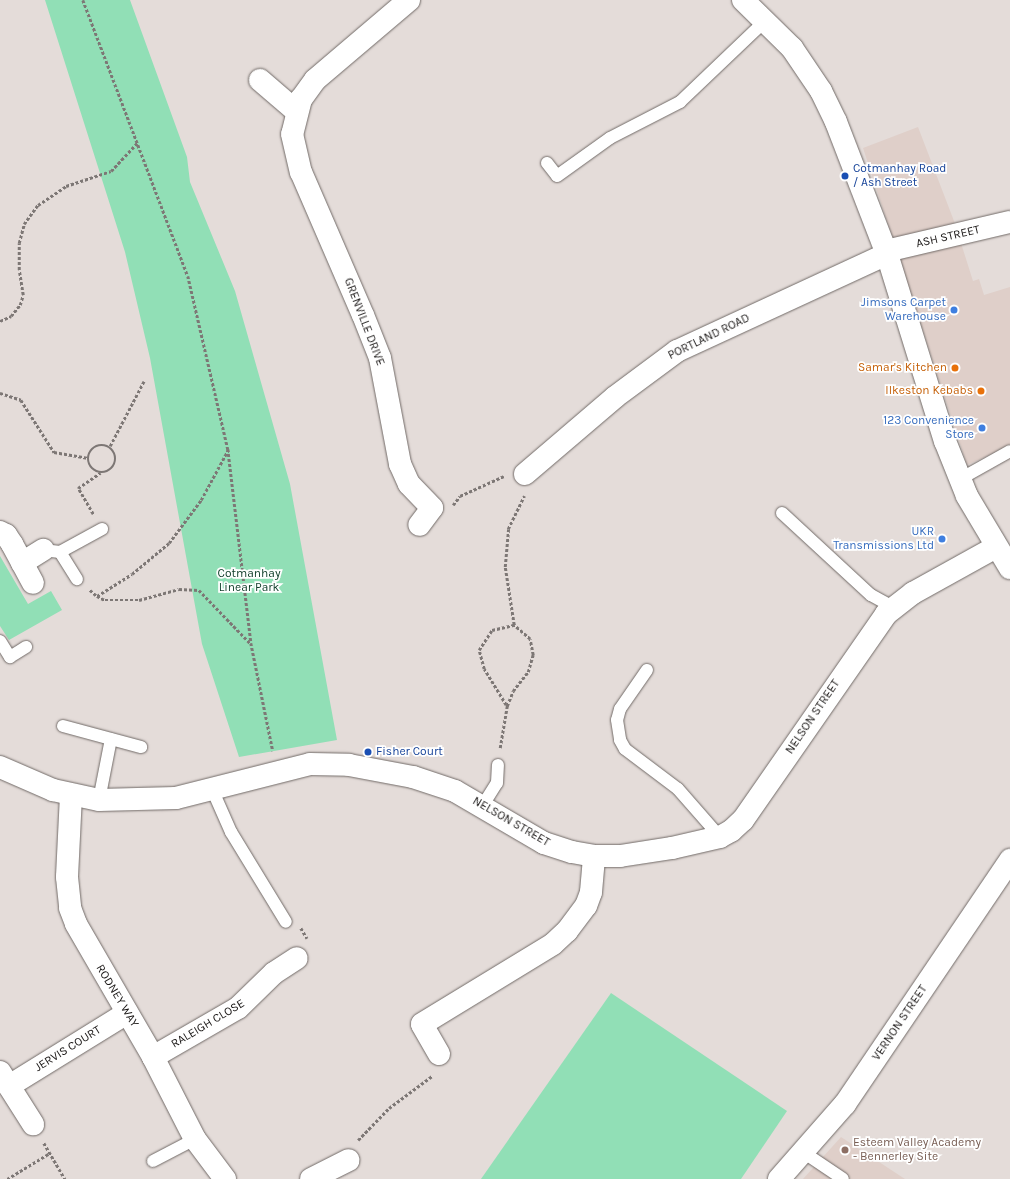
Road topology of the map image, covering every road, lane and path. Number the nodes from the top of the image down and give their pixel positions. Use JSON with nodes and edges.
{"nodes":[{"id":1,"x":83,"y":0,"type":"edge"},
{"id":2,"x":409,"y":0,"type":"edge"},
{"id":3,"x":743,"y":0,"type":"edge"},
{"id":4,"x":766,"y":20,"type":"junction"},
{"id":5,"x":260,"y":80,"type":"dead end"},
{"id":6,"x":296,"y":111,"type":"junction"},
{"id":7,"x":137,"y":142,"type":"junction"},
{"id":8,"x":547,"y":163,"type":"dead end"},
{"id":9,"x":1010,"y":222,"type":"edge"},
{"id":10,"x":887,"y":252,"type":"junction"},
{"id":11,"x":0,"y":321,"type":"edge"},
{"id":12,"x":144,"y":381,"type":"dead end"},
{"id":13,"x":0,"y":393,"type":"edge"},
{"id":14,"x":110,"y":446,"type":"junction"},
{"id":15,"x":228,"y":449,"type":"junction"},
{"id":16,"x":1010,"y":451,"type":"edge"},
{"id":17,"x":88,"y":458,"type":"junction"},
{"id":18,"x":101,"y":473,"type":"junction"},
{"id":19,"x":525,"y":474,"type":"junction"},
{"id":20,"x":960,"y":479,"type":"junction"},
{"id":21,"x":432,"y":508,"type":"junction"},
{"id":22,"x":782,"y":513,"type":"dead end"},
{"id":23,"x":419,"y":525,"type":"dead end"},
{"id":24,"x":102,"y":529,"type":"joint"},
{"id":25,"x":0,"y":532,"type":"edge"},
{"id":26,"x":996,"y":547,"type":"junction"},
{"id":27,"x":51,"y":551,"type":"junction"},
{"id":28,"x":22,"y":563,"type":"junction"},
{"id":29,"x":1010,"y":568,"type":"edge"},
{"id":30,"x":77,"y":579,"type":"joint"},
{"id":31,"x":33,"y":583,"type":"dead end"},
{"id":32,"x":97,"y":596,"type":"junction"},
{"id":33,"x":893,"y":607,"type":"junction"},
{"id":34,"x":514,"y":624,"type":"junction"},
{"id":35,"x":0,"y":641,"type":"edge"},
{"id":36,"x":251,"y":643,"type":"junction"},
{"id":37,"x":26,"y":647,"type":"dead end"},
{"id":38,"x":647,"y":670,"type":"dead end"},
{"id":39,"x":507,"y":706,"type":"junction"},
{"id":40,"x":63,"y":726,"type":"dead end"},
{"id":41,"x":111,"y":740,"type":"junction"},
{"id":42,"x":141,"y":747,"type":"dead end"},
{"id":43,"x":498,"y":765,"type":"joint"},
{"id":44,"x":0,"y":767,"type":"edge"},
{"id":45,"x":276,"y":771,"type":"junction"},
{"id":46,"x":212,"y":789,"type":"junction"},
{"id":47,"x":71,"y":795,"type":"junction"},
{"id":48,"x":99,"y":800,"type":"junction"},
{"id":49,"x":483,"y":806,"type":"junction"},
{"id":50,"x":720,"y":837,"type":"junction"},
{"id":51,"x":594,"y":856,"type":"junction"},
{"id":52,"x":1010,"y":860,"type":"edge"},
{"id":53,"x":286,"y":922,"type":"dead end"},
{"id":54,"x":297,"y":958,"type":"dead end"},
{"id":55,"x":127,"y":1013,"type":"junction"},
{"id":56,"x":439,"y":1054,"type":"joint"},
{"id":57,"x":153,"y":1057,"type":"junction"},
{"id":58,"x":5,"y":1079,"type":"edge"},
{"id":59,"x":32,"y":1124,"type":"joint"},
{"id":60,"x":195,"y":1139,"type":"junction"},
{"id":61,"x":803,"y":1152,"type":"junction"},
{"id":62,"x":50,"y":1153,"type":"junction"},
{"id":63,"x":351,"y":1158,"type":"joint"},
{"id":64,"x":153,"y":1161,"type":"dead end"},
{"id":65,"x":7,"y":1179,"type":"edge"},
{"id":66,"x":65,"y":1179,"type":"edge"},
{"id":67,"x":225,"y":1179,"type":"edge"},
{"id":68,"x":312,"y":1179,"type":"edge"},
{"id":69,"x":779,"y":1179,"type":"edge"},
{"id":70,"x":843,"y":1179,"type":"edge"}],
"edges":[{"from":1,"to":7,"type":"path"},
{"from":2,"to":6,"type":"street","name":"GRENVILLE DRIVE"},
{"from":3,"to":4,"type":"street"},
{"from":4,"to":8,"type":"lane"},
{"from":4,"to":10,"type":"street"},
{"from":5,"to":6,"type":"street"},
{"from":6,"to":21,"type":"street","name":"GRENVILLE DRIVE"},
{"from":7,"to":11,"type":"path"},
{"from":7,"to":15,"type":"path"},
{"from":9,"to":10,"type":"street","name":"ASH STREET"},
{"from":10,"to":19,"type":"street","name":"PORTLAND ROAD"},
{"from":10,"to":20,"type":"street"},
{"from":12,"to":14,"type":"path"},
{"from":13,"to":17,"type":"path"},
{"from":14,"to":17,"type":"path"},
{"from":14,"to":18,"type":"path"},
{"from":15,"to":32,"type":"path"},
{"from":15,"to":36,"type":"path"},
{"from":16,"to":20,"type":"lane"},
{"from":17,"to":18,"type":"path"},
{"from":18,"to":24,"type":"path"},
{"from":19,"to":21,"type":"path"},
{"from":19,"to":34,"type":"path"},
{"from":20,"to":26,"type":"street"},
{"from":21,"to":23,"type":"street"},
{"from":22,"to":33,"type":"lane"},
{"from":24,"to":27,"type":"lane"},
{"from":25,"to":28,"type":"street"},
{"from":26,"to":29,"type":"street"},
{"from":26,"to":33,"type":"street","name":"NELSON STREET"},
{"from":27,"to":28,"type":"street"},
{"from":27,"to":30,"type":"lane"},
{"from":28,"to":31,"type":"street"},
{"from":30,"to":32,"type":"path"},
{"from":32,"to":36,"type":"path"},
{"from":33,"to":50,"type":"street","name":"NELSON STREET"},
{"from":34,"to":39,"type":"path"},
{"from":34,"to":39,"type":"path"},
{"from":35,"to":37,"type":"lane"},
{"from":36,"to":45,"type":"path"},
{"from":38,"to":50,"type":"lane"},
{"from":39,"to":43,"type":"path"},
{"from":40,"to":41,"type":"lane"},
{"from":41,"to":42,"type":"lane"},
{"from":41,"to":48,"type":"lane"},
{"from":43,"to":49,"type":"lane"},
{"from":44,"to":47,"type":"street","name":"NELSON STREET"},
{"from":45,"to":46,"type":"street","name":"NELSON STREET"},
{"from":45,"to":49,"type":"street","name":"NELSON STREET"},
{"from":46,"to":48,"type":"street","name":"NELSON STREET"},
{"from":46,"to":53,"type":"lane"},
{"from":47,"to":48,"type":"street","name":"NELSON STREET"},
{"from":47,"to":55,"type":"street","name":"RODNEY WAY"},
{"from":49,"to":51,"type":"street","name":"NELSON STREET"},
{"from":50,"to":51,"type":"street","name":"NELSON STREET"},
{"from":51,"to":56,"type":"street"},
{"from":52,"to":61,"type":"street","name":"VERNON STREET"},
{"from":54,"to":57,"type":"street","name":"RALEIGH CLOSE"},
{"from":55,"to":57,"type":"street","name":"RODNEY WAY"},
{"from":55,"to":58,"type":"street","name":"JERVIS COURT"},
{"from":56,"to":63,"type":"path"},
{"from":57,"to":60,"type":"street","name":"RODNEY WAY"},
{"from":58,"to":59,"type":"street","name":"JERVIS COURT"},
{"from":59,"to":62,"type":"path"},
{"from":60,"to":64,"type":"lane"},
{"from":60,"to":67,"type":"street","name":"RODNEY WAY"},
{"from":61,"to":69,"type":"street","name":"VERNON STREET"},
{"from":61,"to":70,"type":"lane"},
{"from":62,"to":65,"type":"path"},
{"from":62,"to":66,"type":"path"},
{"from":63,"to":68,"type":"street"}]}
